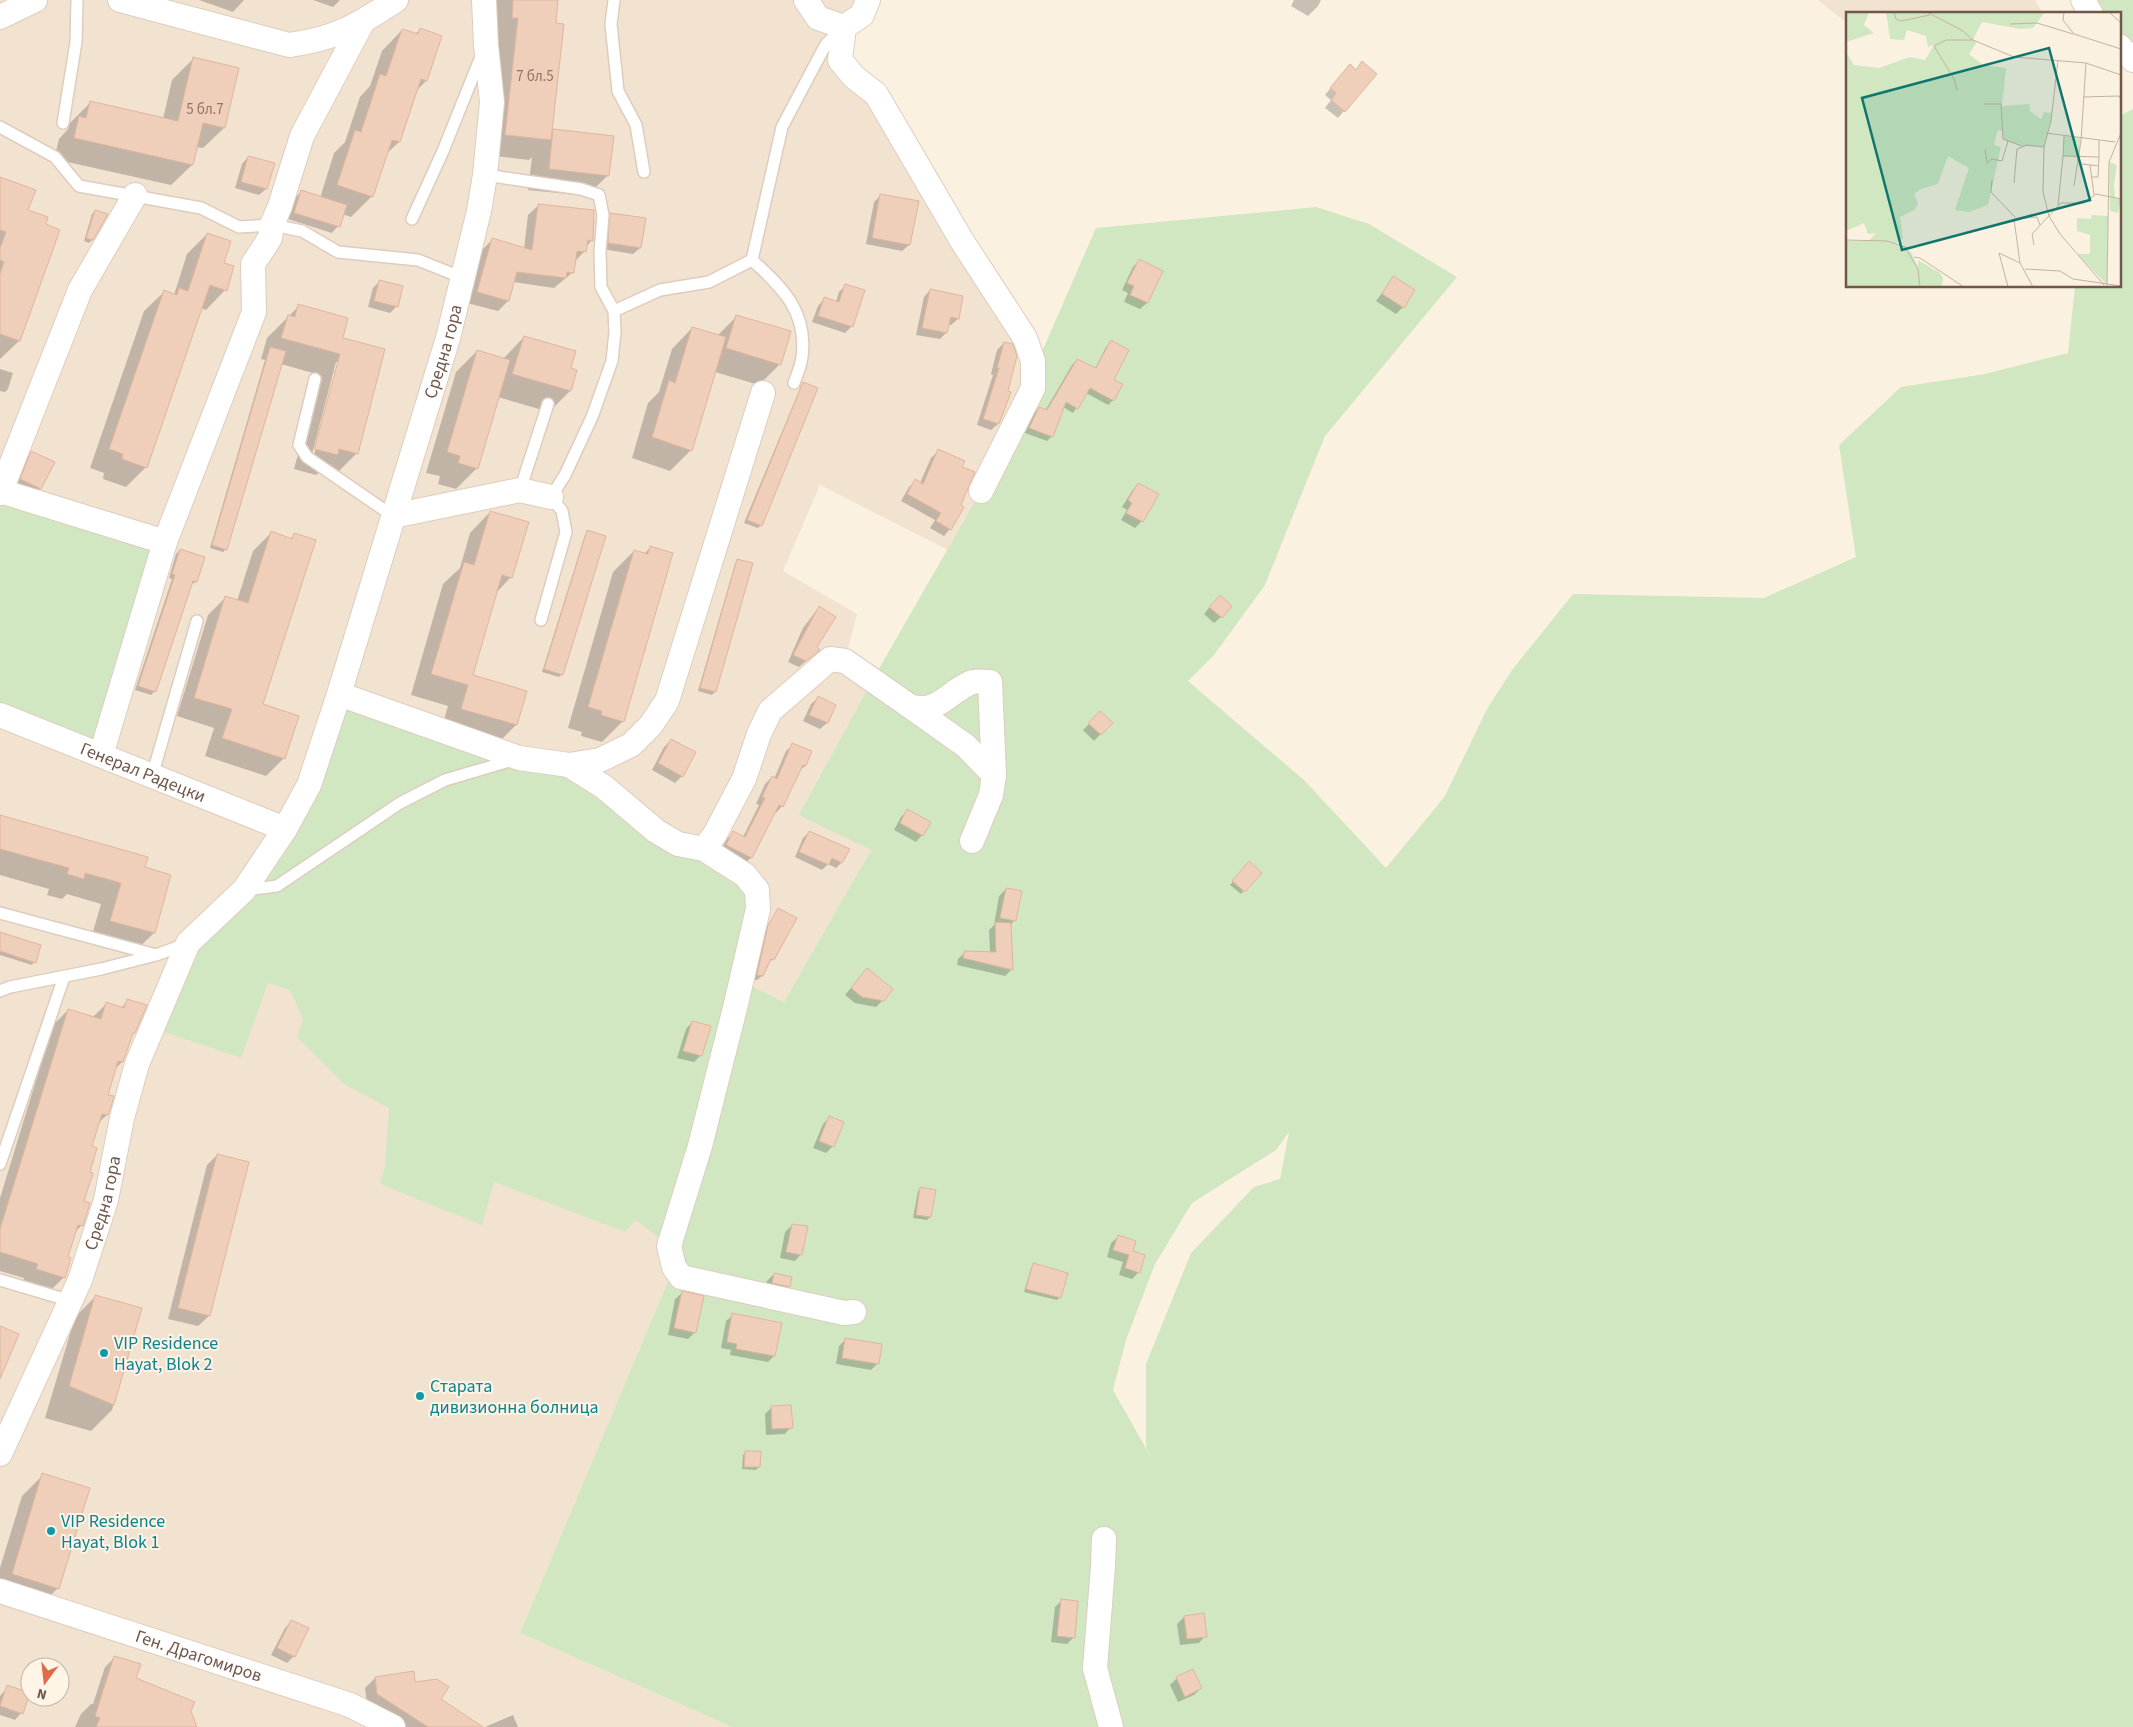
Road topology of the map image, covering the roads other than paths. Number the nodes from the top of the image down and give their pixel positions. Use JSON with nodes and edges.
{"nodes":[{"id":1,"x":35,"y":0,"type":"edge"},
{"id":2,"x":76,"y":0,"type":"edge"},
{"id":3,"x":396,"y":0,"type":"edge"},
{"id":4,"x":484,"y":0,"type":"edge"},
{"id":5,"x":614,"y":0,"type":"edge"},
{"id":6,"x":806,"y":0,"type":"edge"},
{"id":7,"x":868,"y":0,"type":"edge"},
{"id":8,"x":2083,"y":0,"type":"edge"},
{"id":9,"x":130,"y":1,"type":"edge"},
{"id":10,"x":2090,"y":12,"type":"edge"},
{"id":11,"x":0,"y":17,"type":"edge"},
{"id":12,"x":362,"y":23,"type":"junction"},
{"id":13,"x":844,"y":27,"type":"junction"},
{"id":14,"x":486,"y":45,"type":"junction"},
{"id":15,"x":2120,"y":47,"type":"edge"},
{"id":16,"x":2133,"y":60,"type":"edge"},
{"id":17,"x":63,"y":123,"type":"dead end"},
{"id":18,"x":0,"y":126,"type":"edge"},
{"id":19,"x":644,"y":172,"type":"dead end"},
{"id":20,"x":485,"y":175,"type":"junction"},
{"id":21,"x":135,"y":195,"type":"junction"},
{"id":22,"x":412,"y":219,"type":"dead end"},
{"id":23,"x":272,"y":226,"type":"junction"},
{"id":24,"x":752,"y":260,"type":"junction"},
{"id":25,"x":463,"y":278,"type":"junction"},
{"id":26,"x":614,"y":311,"type":"junction"},
{"id":27,"x":315,"y":379,"type":"dead end"},
{"id":28,"x":794,"y":383,"type":"dead end"},
{"id":29,"x":763,"y":393,"type":"dead end"},
{"id":30,"x":548,"y":404,"type":"dead end"},
{"id":31,"x":520,"y":490,"type":"junction"},
{"id":32,"x":981,"y":490,"type":"dead end"},
{"id":33,"x":0,"y":492,"type":"edge"},
{"id":34,"x":551,"y":497,"type":"junction"},
{"id":35,"x":393,"y":516,"type":"junction"},
{"id":36,"x":166,"y":542,"type":"junction"},
{"id":37,"x":197,"y":620,"type":"dead end"},
{"id":38,"x":541,"y":620,"type":"dead end"},
{"id":39,"x":339,"y":694,"type":"junction"},
{"id":40,"x":911,"y":707,"type":"junction"},
{"id":41,"x":0,"y":715,"type":"edge"},
{"id":42,"x":101,"y":755,"type":"junction"},
{"id":43,"x":519,"y":758,"type":"junction"},
{"id":44,"x":569,"y":765,"type":"junction"},
{"id":45,"x":994,"y":775,"type":"junction"},
{"id":46,"x":152,"y":776,"type":"junction"},
{"id":47,"x":286,"y":829,"type":"junction"},
{"id":48,"x":972,"y":841,"type":"dead end"},
{"id":49,"x":704,"y":849,"type":"junction"},
{"id":50,"x":244,"y":890,"type":"junction"},
{"id":51,"x":0,"y":913,"type":"edge"},
{"id":52,"x":188,"y":943,"type":"junction"},
{"id":53,"x":156,"y":955,"type":"junction"},
{"id":54,"x":64,"y":977,"type":"junction"},
{"id":55,"x":0,"y":991,"type":"edge"},
{"id":56,"x":0,"y":1164,"type":"edge"},
{"id":57,"x":0,"y":1280,"type":"edge"},
{"id":58,"x":71,"y":1301,"type":"junction"},
{"id":59,"x":854,"y":1312,"type":"dead end"},
{"id":60,"x":0,"y":1454,"type":"edge"},
{"id":61,"x":1104,"y":1539,"type":"dead end"},
{"id":62,"x":0,"y":1591,"type":"edge"},
{"id":63,"x":393,"y":1727,"type":"edge"},
{"id":64,"x":1110,"y":1727,"type":"edge"}],
"edges":[{"from":1,"to":11,"type":"street"},
{"from":2,"to":17,"type":"lane"},
{"from":3,"to":12,"type":"street"},
{"from":4,"to":14,"type":"street","name":"Средна гора"},
{"from":5,"to":19,"type":"lane"},
{"from":6,"to":13,"type":"street"},
{"from":7,"to":13,"type":"street"},
{"from":8,"to":10,"type":"street"},
{"from":9,"to":12,"type":"street"},
{"from":12,"to":23,"type":"street"},
{"from":13,"to":24,"type":"lane"},
{"from":13,"to":32,"type":"street"},
{"from":14,"to":20,"type":"street","name":"Средна гора"},
{"from":14,"to":22,"type":"lane"},
{"from":15,"to":16,"type":"street"},
{"from":18,"to":21,"type":"lane"},
{"from":20,"to":25,"type":"street","name":"Средна гора"},
{"from":20,"to":26,"type":"lane"},
{"from":21,"to":23,"type":"lane"},
{"from":21,"to":33,"type":"street"},
{"from":23,"to":25,"type":"lane"},
{"from":23,"to":36,"type":"street"},
{"from":24,"to":26,"type":"lane"},
{"from":24,"to":28,"type":"lane"},
{"from":25,"to":35,"type":"street","name":"Средна гора"},
{"from":26,"to":34,"type":"lane"},
{"from":27,"to":35,"type":"lane"},
{"from":29,"to":44,"type":"street"},
{"from":30,"to":31,"type":"lane"},
{"from":31,"to":34,"type":"street"},
{"from":31,"to":35,"type":"street"},
{"from":33,"to":36,"type":"street"},
{"from":34,"to":38,"type":"lane"},
{"from":35,"to":39,"type":"street","name":"Средна гора"},
{"from":36,"to":42,"type":"street"},
{"from":37,"to":46,"type":"lane"},
{"from":39,"to":43,"type":"street"},
{"from":39,"to":47,"type":"street","name":"Средна гора"},
{"from":40,"to":45,"type":"street"},
{"from":40,"to":45,"type":"street"},
{"from":40,"to":49,"type":"street"},
{"from":41,"to":42,"type":"street","name":"Генерал Радецки"},
{"from":42,"to":46,"type":"street","name":"Генерал Радецки"},
{"from":43,"to":44,"type":"street"},
{"from":43,"to":50,"type":"lane"},
{"from":44,"to":49,"type":"street"},
{"from":45,"to":48,"type":"street"},
{"from":46,"to":47,"type":"street","name":"Генерал Радецки"},
{"from":47,"to":50,"type":"street","name":"Средна гора"},
{"from":49,"to":59,"type":"street"},
{"from":50,"to":52,"type":"street","name":"Средна гора"},
{"from":51,"to":53,"type":"lane"},
{"from":52,"to":53,"type":"lane"},
{"from":52,"to":58,"type":"street","name":"Средна гора"},
{"from":53,"to":54,"type":"lane"},
{"from":54,"to":55,"type":"lane"},
{"from":54,"to":56,"type":"lane"},
{"from":57,"to":58,"type":"lane"},
{"from":58,"to":60,"type":"street","name":"Средна гора"},
{"from":61,"to":64,"type":"street"},
{"from":62,"to":63,"type":"street","name":"Ген. Драгомиров"}]}
